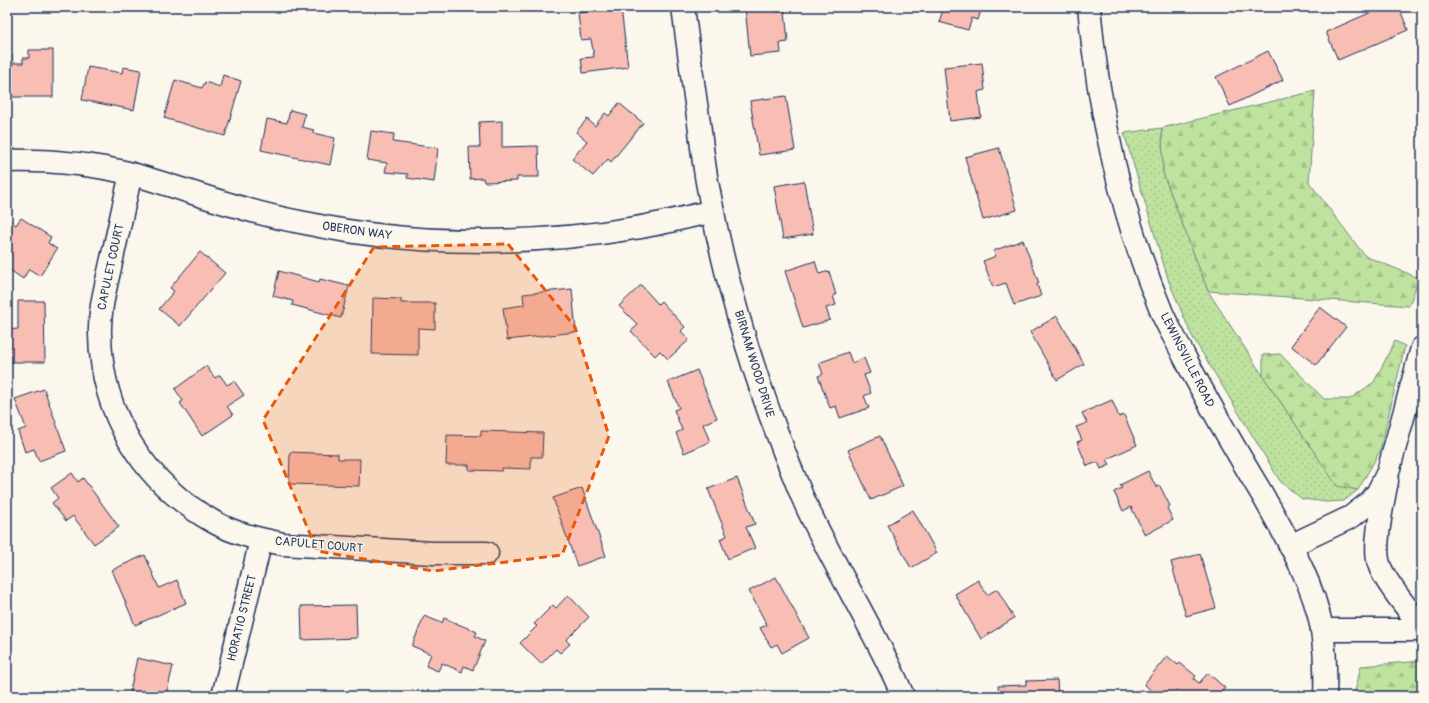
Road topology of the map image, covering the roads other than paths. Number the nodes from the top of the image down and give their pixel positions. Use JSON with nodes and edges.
{"nodes":[{"id":1,"x":683,"y":7,"type":"edge"},
{"id":2,"x":1089,"y":7,"type":"edge"},
{"id":3,"x":7,"y":161,"type":"edge"},
{"id":4,"x":131,"y":174,"type":"junction"},
{"id":5,"x":712,"y":211,"type":"junction"},
{"id":6,"x":1422,"y":348,"type":"edge"},
{"id":7,"x":1388,"y":472,"type":"junction"},
{"id":8,"x":262,"y":540,"type":"junction"},
{"id":9,"x":1290,"y":546,"type":"junction"},
{"id":10,"x":487,"y":553,"type":"dead end"},
{"id":11,"x":1422,"y":627,"type":"edge"},
{"id":12,"x":1322,"y":630,"type":"junction"},
{"id":13,"x":1422,"y":630,"type":"edge"},
{"id":14,"x":223,"y":696,"type":"edge"},
{"id":15,"x":903,"y":696,"type":"edge"},
{"id":16,"x":1324,"y":696,"type":"edge"}],
"edges":[{"from":1,"to":5,"type":"street","name":"BIRNAM WOOD DRIVE"},
{"from":2,"to":9,"type":"street","name":"LEWINSVILLE ROAD"},
{"from":3,"to":4,"type":"street","name":"OBERON WAY"},
{"from":4,"to":5,"type":"street","name":"OBERON WAY"},
{"from":4,"to":8,"type":"street","name":"CAPULET COURT"},
{"from":5,"to":15,"type":"street","name":"BIRNAM WOOD DRIVE"},
{"from":6,"to":7,"type":"street"},
{"from":7,"to":9,"type":"street"},
{"from":7,"to":11,"type":"street"},
{"from":8,"to":10,"type":"street","name":"CAPULET COURT"},
{"from":8,"to":14,"type":"street","name":"HORATIO STREET"},
{"from":9,"to":12,"type":"street","name":"LEWINSVILLE ROAD"},
{"from":12,"to":13,"type":"street"},
{"from":12,"to":16,"type":"street","name":"LEWINSVILLE ROAD"}]}
